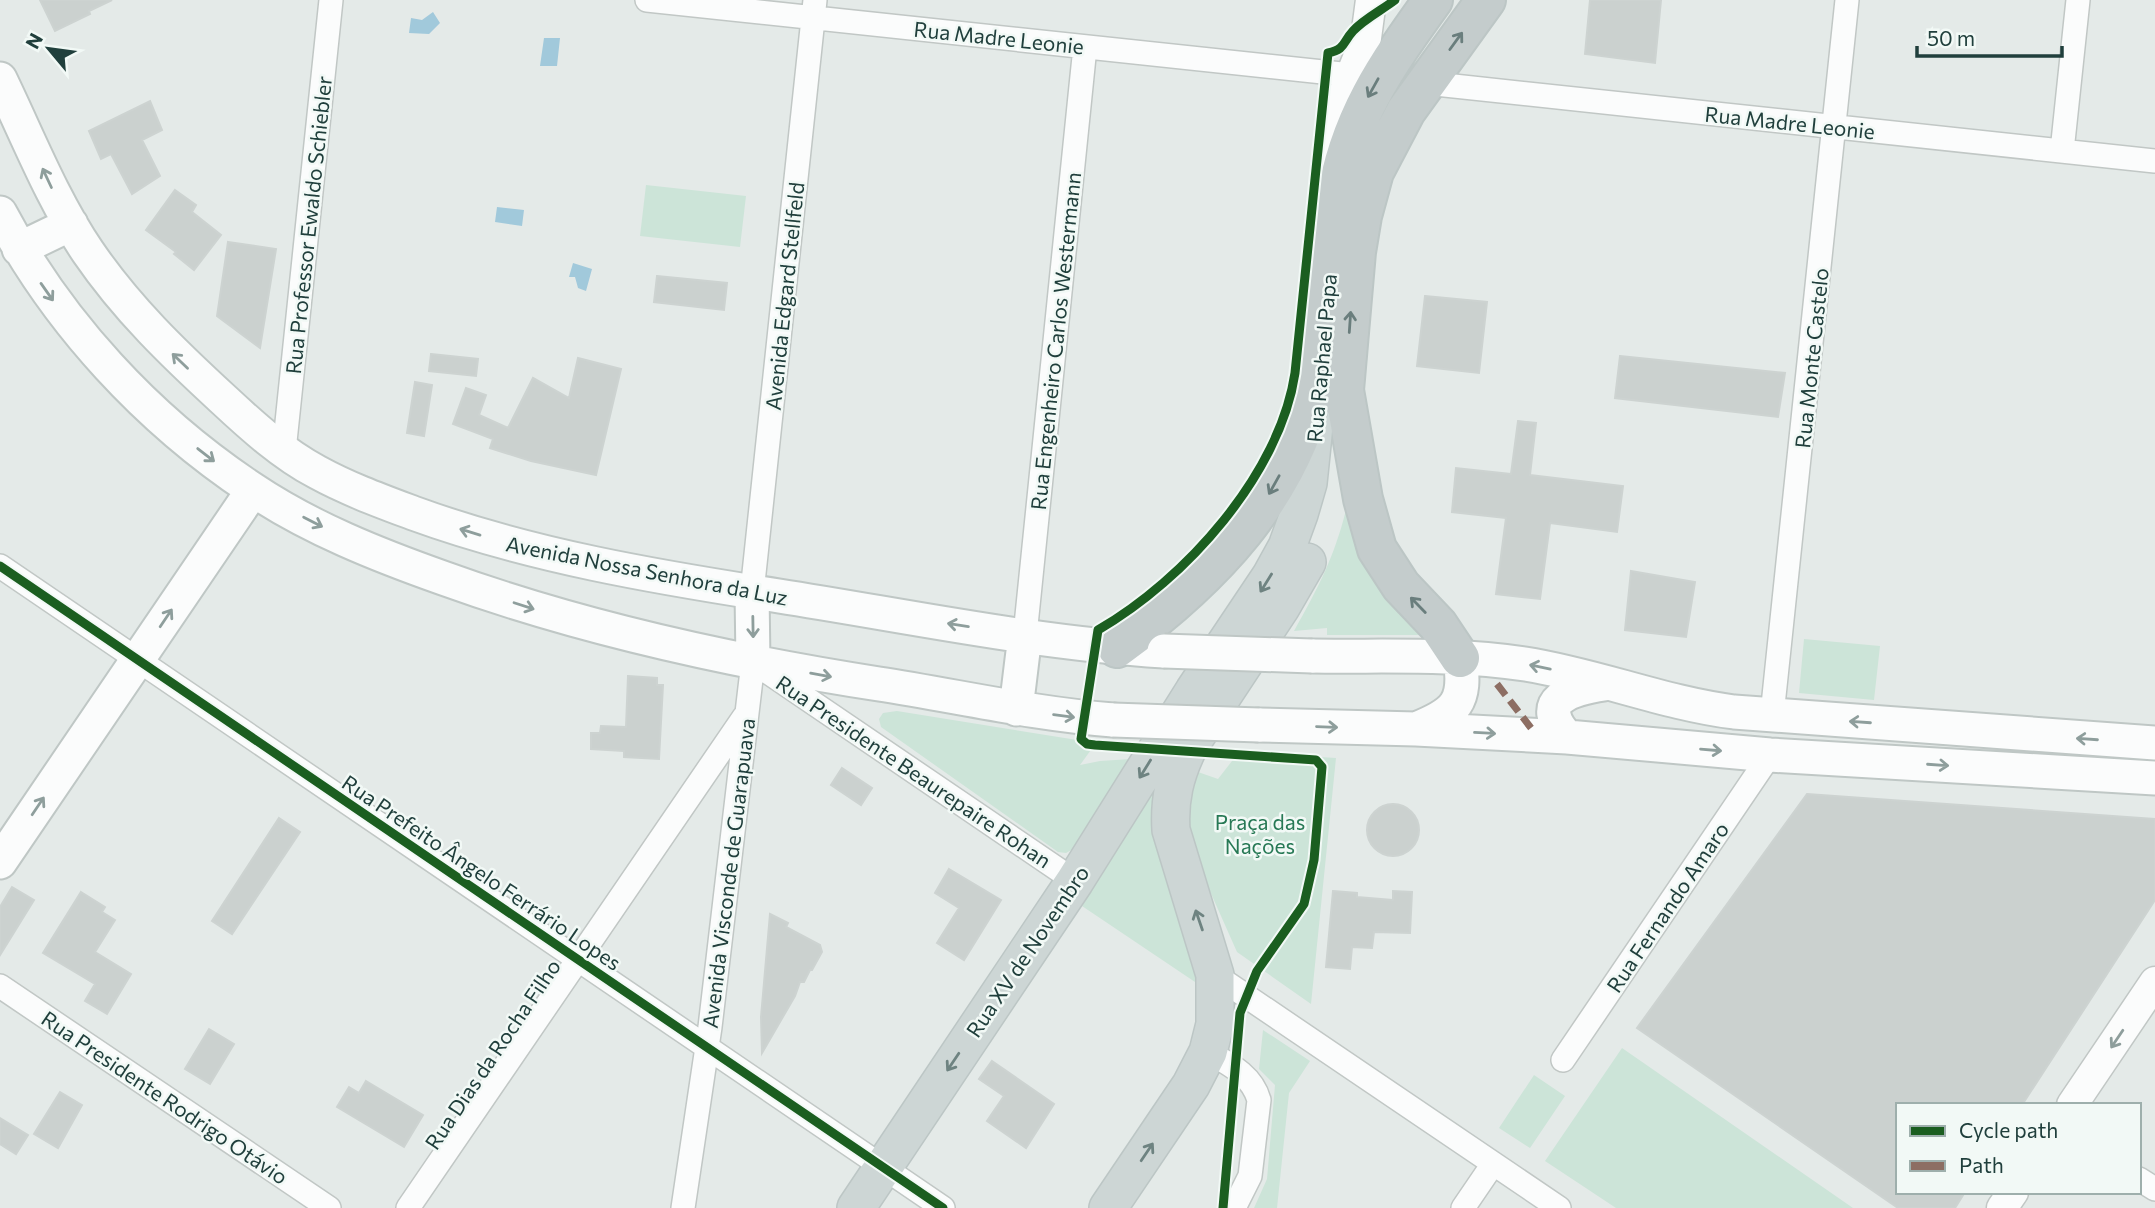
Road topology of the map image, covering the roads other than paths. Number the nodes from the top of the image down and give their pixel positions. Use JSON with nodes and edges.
{"nodes":[{"id":1,"x":331,"y":0,"type":"edge"},
{"id":2,"x":647,"y":0,"type":"edge"},
{"id":3,"x":1433,"y":0,"type":"edge"},
{"id":4,"x":1486,"y":0,"type":"edge"},
{"id":5,"x":1847,"y":0,"type":"edge"},
{"id":6,"x":2078,"y":0,"type":"edge"},
{"id":7,"x":814,"y":9,"type":"edge"},
{"id":8,"x":1370,"y":13,"type":"edge"},
{"id":9,"x":1410,"y":31,"type":"junction"},
{"id":10,"x":1085,"y":47,"type":"junction"},
{"id":11,"x":1351,"y":75,"type":"junction"},
{"id":12,"x":0,"y":79,"type":"edge"},
{"id":13,"x":1426,"y":83,"type":"junction"},
{"id":14,"x":11,"y":117,"type":"edge"},
{"id":15,"x":1835,"y":127,"type":"junction"},
{"id":16,"x":2062,"y":151,"type":"junction"},
{"id":17,"x":2155,"y":161,"type":"edge"},
{"id":18,"x":1351,"y":197,"type":"junction"},
{"id":19,"x":0,"y":213,"type":"edge"},
{"id":20,"x":71,"y":224,"type":"junction"},
{"id":21,"x":19,"y":249,"type":"junction"},
{"id":22,"x":1331,"y":384,"type":"junction"},
{"id":23,"x":231,"y":407,"type":"junction"},
{"id":24,"x":284,"y":451,"type":"junction"},
{"id":25,"x":253,"y":490,"type":"junction"},
{"id":26,"x":0,"y":566,"type":"edge"},
{"id":27,"x":752,"y":592,"type":"junction"},
{"id":28,"x":1025,"y":635,"type":"junction"},
{"id":29,"x":1116,"y":648,"type":"junction"},
{"id":30,"x":1461,"y":658,"type":"junction"},
{"id":31,"x":138,"y":659,"type":"junction"},
{"id":32,"x":753,"y":662,"type":"junction"},
{"id":33,"x":1606,"y":683,"type":"junction"},
{"id":34,"x":1210,"y":691,"type":"junction"},
{"id":35,"x":1016,"y":709,"type":"junction"},
{"id":36,"x":747,"y":712,"type":"junction"},
{"id":37,"x":1772,"y":715,"type":"junction"},
{"id":38,"x":1416,"y":729,"type":"junction"},
{"id":39,"x":1567,"y":737,"type":"junction"},
{"id":40,"x":2155,"y":743,"type":"edge"},
{"id":41,"x":1770,"y":755,"type":"junction"},
{"id":42,"x":2155,"y":778,"type":"edge"},
{"id":43,"x":0,"y":862,"type":"edge"},
{"id":44,"x":1075,"y":881,"type":"junction"},
{"id":45,"x":579,"y":959,"type":"junction"},
{"id":46,"x":1215,"y":975,"type":"junction"},
{"id":47,"x":2155,"y":982,"type":"edge"},
{"id":48,"x":0,"y":986,"type":"edge"},
{"id":49,"x":707,"y":1047,"type":"junction"},
{"id":50,"x":1208,"y":1052,"type":"junction"},
{"id":51,"x":1563,"y":1060,"type":"dead end"},
{"id":52,"x":2073,"y":1103,"type":"edge"},
{"id":53,"x":1493,"y":1164,"type":"junction"},
{"id":54,"x":883,"y":1167,"type":"junction"},
{"id":55,"x":329,"y":1208,"type":"edge"},
{"id":56,"x":408,"y":1208,"type":"edge"},
{"id":57,"x":683,"y":1208,"type":"edge"},
{"id":58,"x":856,"y":1208,"type":"edge"},
{"id":59,"x":943,"y":1208,"type":"edge"},
{"id":60,"x":1108,"y":1208,"type":"edge"},
{"id":61,"x":1234,"y":1208,"type":"edge"},
{"id":62,"x":1463,"y":1208,"type":"edge"},
{"id":63,"x":1559,"y":1208,"type":"edge"}],
"edges":[{"from":1,"to":24,"type":"street","name":"Rua Professor Ewaldo Schiebler"},
{"from":2,"to":7,"type":"street","name":"Rua Madre Leonie"},
{"from":3,"to":9,"type":"highway"},
{"from":13,"to":4,"type":"highway","one_way":true},
{"from":5,"to":15,"type":"street","name":"Rua Monte Castelo"},
{"from":6,"to":16,"type":"street"},
{"from":7,"to":10,"type":"street","name":"Rua Madre Leonie"},
{"from":7,"to":27,"type":"street","name":"Avenida Edgard Stellfeld"},
{"from":8,"to":9,"type":"street"},
{"from":8,"to":11,"type":"street","name":"Rua Raphael Papa"},
{"from":9,"to":18,"type":"highway","one_way":true},
{"from":10,"to":11,"type":"street","name":"Rua Madre Leonie"},
{"from":10,"to":28,"type":"street","name":"Rua Engenheiro Carlos Westermann"},
{"from":11,"to":18,"type":"street","name":"Rua Raphael Papa"},
{"from":12,"to":14,"type":"main road","name":"Avenida Nossa Senhora da Luz"},
{"from":13,"to":15,"type":"street","name":"Rua Madre Leonie"},
{"from":13,"to":18,"type":"highway"},
{"from":20,"to":14,"type":"main road","name":"Avenida Nossa Senhora da Luz","one_way":true},
{"from":15,"to":16,"type":"street","name":"Rua Madre Leonie"},
{"from":15,"to":37,"type":"street","name":"Rua Monte Castelo"},
{"from":16,"to":17,"type":"street","name":"Rua Madre Leonie"},
{"from":18,"to":22,"type":"highway","name":"Rua Raphael Papa"},
{"from":19,"to":21,"type":"main road"},
{"from":20,"to":21,"type":"main road"},
{"from":23,"to":20,"type":"main road","name":"Avenida Nossa Senhora da Luz","one_way":true},
{"from":21,"to":25,"type":"main road","one_way":true},
{"from":22,"to":29,"type":"highway","one_way":true},
{"from":30,"to":22,"type":"highway","one_way":true},
{"from":22,"to":34,"type":"main road","name":"Rua Raphael Papa"},
{"from":23,"to":24,"type":"main road","name":"Avenida Nossa Senhora da Luz"},
{"from":23,"to":25,"type":"main road"},
{"from":27,"to":24,"type":"main road","name":"Avenida Nossa Senhora da Luz","one_way":true},
{"from":31,"to":25,"type":"main road","one_way":true},
{"from":25,"to":32,"type":"main road","one_way":true},
{"from":26,"to":31,"type":"street","name":"Rua Prefeito Ângelo Ferrário Lopes"},
{"from":28,"to":27,"type":"main road","name":"Avenida Nossa Senhora da Luz","one_way":true},
{"from":27,"to":32,"type":"main road","one_way":true},
{"from":28,"to":29,"type":"main road","name":"Avenida Nossa Senhora da Luz"},
{"from":28,"to":35,"type":"main road"},
{"from":29,"to":30,"type":"main road","name":"Avenida Nossa Senhora da Luz","bridge":true},
{"from":33,"to":30,"type":"main road","name":"Avenida Nossa Senhora da Luz","one_way":true},
{"from":30,"to":38,"type":"main road"},
{"from":43,"to":31,"type":"main road","one_way":true},
{"from":31,"to":45,"type":"street","name":"Rua Prefeito Ângelo Ferrário Lopes"},
{"from":32,"to":35,"type":"main road","one_way":true},
{"from":32,"to":36,"type":"street","name":"Avenida Visconde de Guarapuava"},
{"from":32,"to":44,"type":"street","name":"Rua Presidente Beaurepaire Rohan"},
{"from":33,"to":37,"type":"main road","name":"Avenida Nossa Senhora da Luz"},
{"from":33,"to":39,"type":"main road"},
{"from":34,"to":44,"type":"main road","name":"Rua XV de Novembro","one_way":true},
{"from":46,"to":34,"type":"main road","one_way":true},
{"from":35,"to":38,"type":"main road","one_way":true,"bridge":true},
{"from":36,"to":45,"type":"street","name":"Rua Dias da Rocha Filho"},
{"from":36,"to":49,"type":"street","name":"Avenida Visconde de Guarapuava"},
{"from":40,"to":37,"type":"main road","name":"Avenida Nossa Senhora da Luz","one_way":true},
{"from":38,"to":39,"type":"main road","one_way":true},
{"from":39,"to":41,"type":"main road","one_way":true},
{"from":41,"to":42,"type":"main road","one_way":true},
{"from":41,"to":51,"type":"street","name":"Rua Fernando Amaro"},
{"from":44,"to":54,"type":"main road","name":"Rua XV de Novembro","one_way":true},
{"from":45,"to":49,"type":"street","name":"Rua Prefeito Ângelo Ferrário Lopes"},
{"from":45,"to":56,"type":"street","name":"Rua Dias da Rocha Filho"},
{"from":46,"to":50,"type":"main road"},
{"from":46,"to":53,"type":"street"},
{"from":47,"to":52,"type":"street","one_way":true},
{"from":48,"to":55,"type":"street","name":"Rua Presidente Rodrigo Otávio"},
{"from":49,"to":54,"type":"street","name":"Rua Prefeito Ângelo Ferrário Lopes"},
{"from":49,"to":57,"type":"street","name":"Avenida Visconde de Guarapuava"},
{"from":60,"to":50,"type":"main road","one_way":true},
{"from":50,"to":61,"type":"street"},
{"from":53,"to":62,"type":"street"},
{"from":53,"to":63,"type":"street"},
{"from":54,"to":58,"type":"main road","name":"Rua XV de Novembro"},
{"from":54,"to":59,"type":"street","name":"Rua Prefeito Ângelo Ferrário Lopes"}]}
